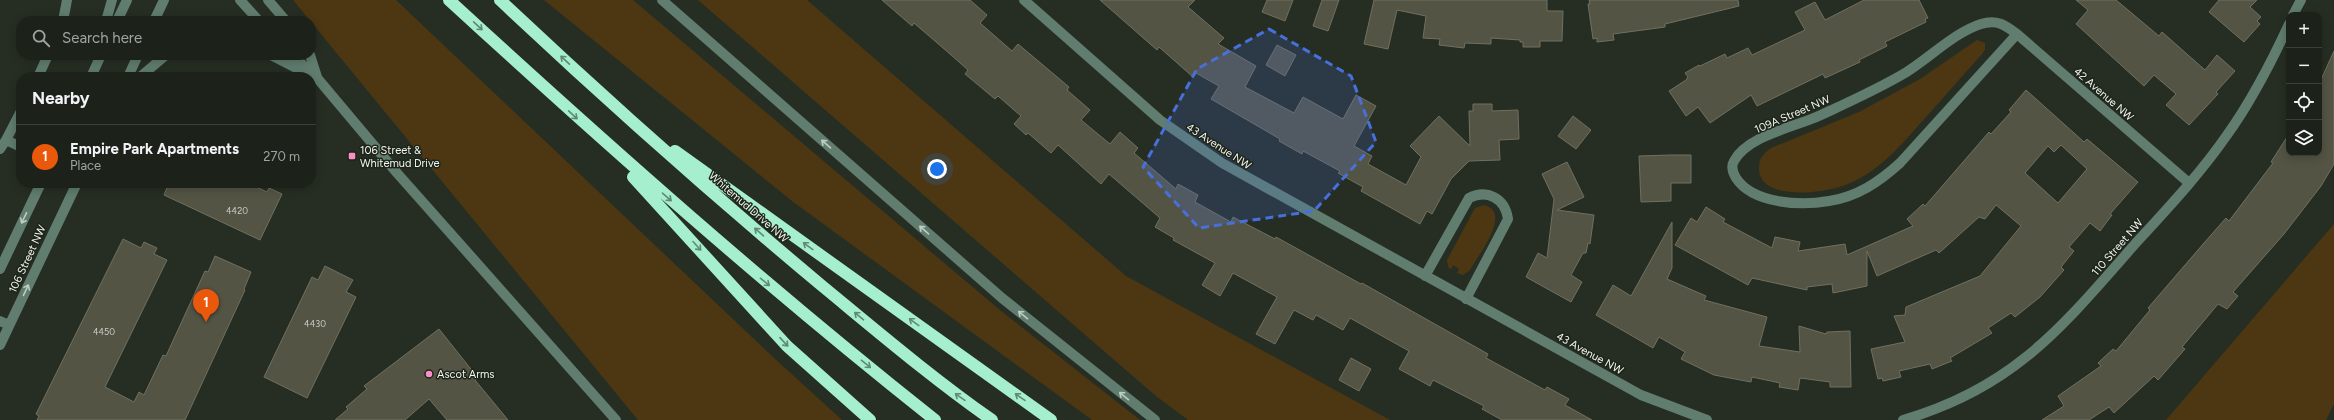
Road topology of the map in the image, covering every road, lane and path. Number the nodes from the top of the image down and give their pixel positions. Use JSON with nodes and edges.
{"nodes":[{"id":1,"x":67,"y":0,"type":"edge"},
{"id":2,"x":112,"y":0,"type":"edge"},
{"id":3,"x":127,"y":0,"type":"edge"},
{"id":4,"x":164,"y":0,"type":"edge"},
{"id":5,"x":240,"y":0,"type":"edge"},
{"id":6,"x":268,"y":0,"type":"edge"},
{"id":7,"x":449,"y":0,"type":"edge"},
{"id":8,"x":500,"y":0,"type":"edge"},
{"id":9,"x":662,"y":0,"type":"edge"},
{"id":10,"x":1024,"y":0,"type":"edge"},
{"id":11,"x":2301,"y":0,"type":"edge"},
{"id":12,"x":2295,"y":12,"type":"edge"},
{"id":13,"x":63,"y":16,"type":"edge"},
{"id":14,"x":107,"y":16,"type":"edge"},
{"id":15,"x":120,"y":16,"type":"edge"},
{"id":16,"x":156,"y":16,"type":"edge"},
{"id":17,"x":254,"y":16,"type":"edge"},
{"id":18,"x":282,"y":16,"type":"edge"},
{"id":19,"x":2002,"y":23,"type":"joint"},
{"id":20,"x":2286,"y":30,"type":"edge"},
{"id":21,"x":2017,"y":34,"type":"junction"},
{"id":22,"x":46,"y":60,"type":"edge"},
{"id":23,"x":96,"y":60,"type":"edge"},
{"id":24,"x":99,"y":60,"type":"edge"},
{"id":25,"x":136,"y":60,"type":"edge"},
{"id":26,"x":160,"y":60,"type":"edge"},
{"id":27,"x":281,"y":60,"type":"edge"},
{"id":28,"x":297,"y":60,"type":"edge"},
{"id":29,"x":312,"y":60,"type":"edge"},
{"id":30,"x":40,"y":72,"type":"edge"},
{"id":31,"x":92,"y":72,"type":"edge"},
{"id":32,"x":93,"y":72,"type":"edge"},
{"id":33,"x":130,"y":72,"type":"edge"},
{"id":34,"x":146,"y":72,"type":"edge"},
{"id":35,"x":304,"y":72,"type":"edge"},
{"id":36,"x":310,"y":72,"type":"edge"},
{"id":37,"x":316,"y":72,"type":"edge"},
{"id":38,"x":316,"y":73,"type":"edge"},
{"id":39,"x":318,"y":79,"type":"joint"},
{"id":40,"x":614,"y":106,"type":"junction"},
{"id":41,"x":16,"y":120,"type":"edge"},
{"id":42,"x":595,"y":135,"type":"junction"},
{"id":43,"x":3,"y":145,"type":"edge"},
{"id":44,"x":16,"y":146,"type":"edge"},
{"id":45,"x":2189,"y":183,"type":"junction"},
{"id":46,"x":39,"y":188,"type":"edge"},
{"id":47,"x":74,"y":188,"type":"edge"},
{"id":48,"x":0,"y":269,"type":"edge"},
{"id":49,"x":1425,"y":276,"type":"junction"},
{"id":50,"x":1466,"y":299,"type":"junction"},
{"id":51,"x":5,"y":323,"type":"edge"},
{"id":52,"x":0,"y":345,"type":"edge"},
{"id":53,"x":616,"y":420,"type":"edge"},
{"id":54,"x":870,"y":420,"type":"edge"},
{"id":55,"x":935,"y":420,"type":"edge"},
{"id":56,"x":992,"y":420,"type":"edge"},
{"id":57,"x":1051,"y":420,"type":"edge"},
{"id":58,"x":1155,"y":420,"type":"edge"},
{"id":59,"x":1707,"y":420,"type":"edge"},
{"id":60,"x":1903,"y":420,"type":"edge"}],
"edges":[{"from":1,"to":13,"type":"street"},
{"from":2,"to":14,"type":"street"},
{"from":3,"to":15,"type":"street"},
{"from":4,"to":16,"type":"street"},
{"from":5,"to":17,"type":"street"},
{"from":6,"to":18,"type":"street"},
{"from":7,"to":42,"type":"highway","one_way":true},
{"from":40,"to":8,"type":"highway","name":"Whitemud Drive NW","one_way":true},
{"from":58,"to":9,"type":"street","one_way":true},
{"from":10,"to":49,"type":"street","name":"43 Avenue NW"},
{"from":11,"to":12,"type":"street"},
{"from":19,"to":21,"type":"street","name":"42 Avenue NW"},
{"from":19,"to":21,"type":"street","name":"109A Street NW"},
{"from":20,"to":45,"type":"street","name":"110 Street NW"},
{"from":21,"to":45,"type":"street","name":"42 Avenue NW"},
{"from":22,"to":30,"type":"street"},
{"from":23,"to":31,"type":"street"},
{"from":24,"to":32,"type":"street"},
{"from":25,"to":33,"type":"street"},
{"from":26,"to":34,"type":"street"},
{"from":27,"to":35,"type":"street"},
{"from":28,"to":36,"type":"street"},
{"from":29,"to":37,"type":"street"},
{"from":38,"to":39,"type":"street"},
{"from":39,"to":53,"type":"street"},
{"from":56,"to":40,"type":"highway","name":"Whitemud Drive NW","one_way":true},
{"from":57,"to":40,"type":"highway","one_way":true},
{"from":41,"to":43,"type":"street"},
{"from":42,"to":54,"type":"highway","one_way":true},
{"from":42,"to":55,"type":"highway","one_way":true},
{"from":43,"to":44,"type":"street"},
{"from":45,"to":60,"type":"street","name":"110 Street NW"},
{"from":46,"to":48,"type":"street","name":"106 Street NW","one_way":true},
{"from":51,"to":47,"type":"street","name":"106 Street NW","one_way":true},
{"from":49,"to":50,"type":"street","name":"43 Avenue NW"},
{"from":49,"to":50,"type":"street"},
{"from":50,"to":59,"type":"street","name":"43 Avenue NW"},
{"from":51,"to":52,"type":"street","name":"106 Street NW"}]}
